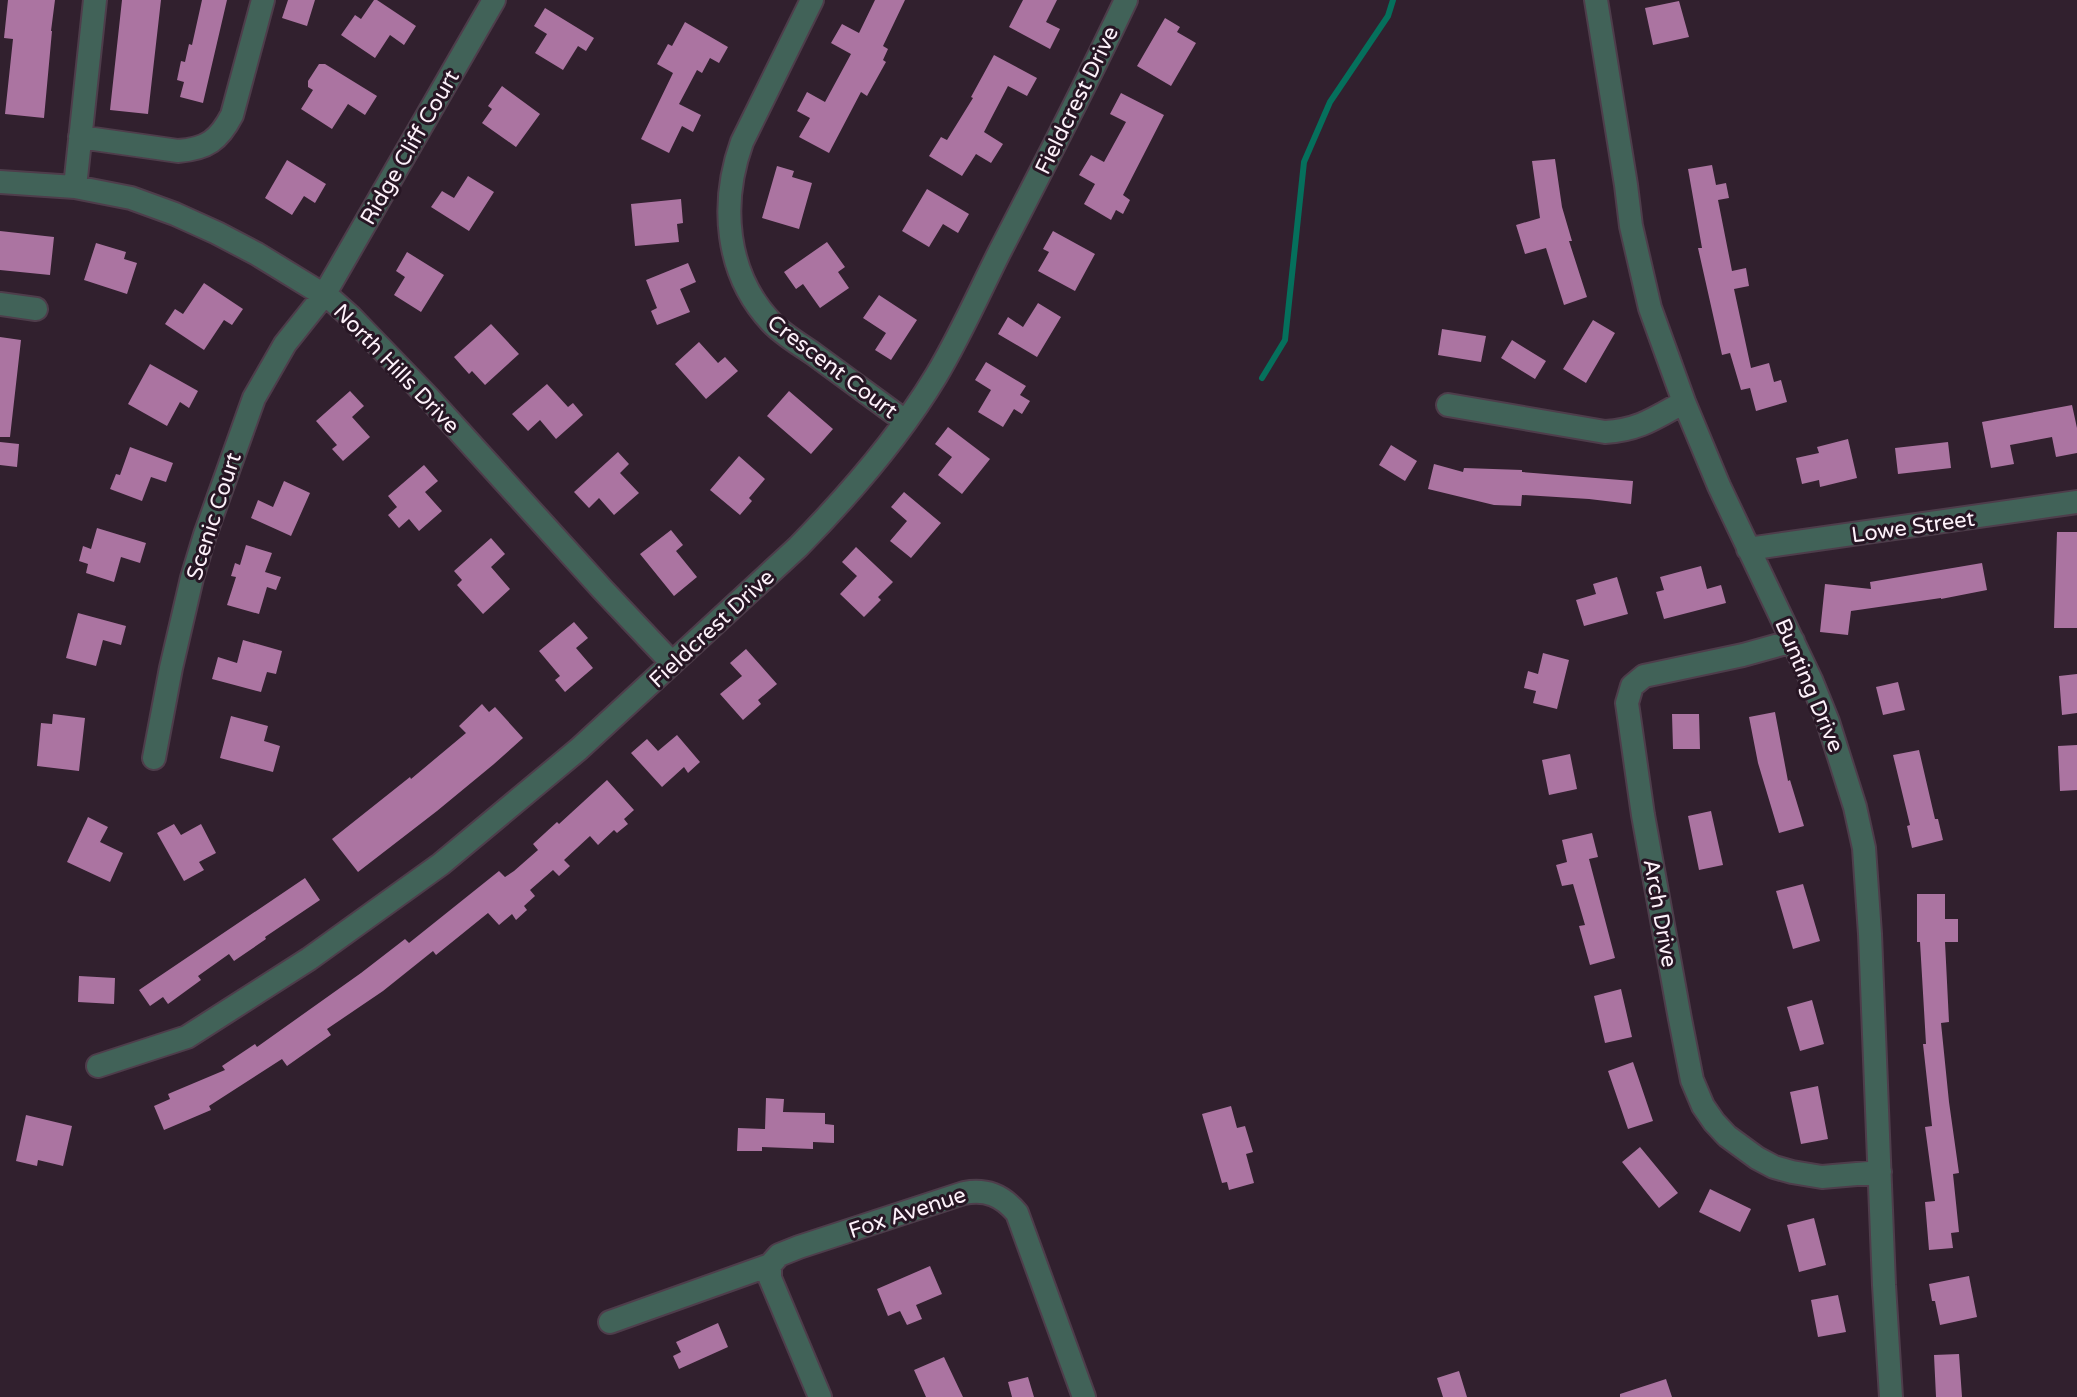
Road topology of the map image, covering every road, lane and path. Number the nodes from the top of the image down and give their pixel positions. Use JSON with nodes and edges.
{"nodes":[{"id":1,"x":95,"y":0,"type":"edge"},
{"id":2,"x":263,"y":0,"type":"edge"},
{"id":3,"x":494,"y":0,"type":"edge"},
{"id":4,"x":812,"y":0,"type":"edge"},
{"id":5,"x":1126,"y":0,"type":"edge"},
{"id":6,"x":1596,"y":0,"type":"edge"},
{"id":7,"x":80,"y":137,"type":"junction"},
{"id":8,"x":0,"y":182,"type":"edge"},
{"id":9,"x":75,"y":187,"type":"junction"},
{"id":10,"x":324,"y":295,"type":"junction"},
{"id":11,"x":0,"y":304,"type":"edge"},
{"id":12,"x":36,"y":309,"type":"dead end"},
{"id":13,"x":1684,"y":402,"type":"junction"},
{"id":14,"x":1448,"y":405,"type":"dead end"},
{"id":15,"x":905,"y":421,"type":"junction"},
{"id":16,"x":2077,"y":502,"type":"edge"},
{"id":17,"x":1748,"y":549,"type":"junction"},
{"id":18,"x":1793,"y":641,"type":"junction"},
{"id":19,"x":672,"y":663,"type":"junction"},
{"id":20,"x":154,"y":758,"type":"dead end"},
{"id":21,"x":98,"y":1066,"type":"dead end"},
{"id":22,"x":1880,"y":1172,"type":"junction"},
{"id":23,"x":770,"y":1265,"type":"junction"},
{"id":24,"x":610,"y":1322,"type":"dead end"},
{"id":25,"x":820,"y":1397,"type":"edge"},
{"id":26,"x":1084,"y":1397,"type":"edge"},
{"id":27,"x":1891,"y":1397,"type":"edge"}],
"edges":[{"from":1,"to":7,"type":"street"},
{"from":2,"to":7,"type":"street"},
{"from":3,"to":10,"type":"street","name":"Ridge Cliff Court"},
{"from":4,"to":15,"type":"street","name":"Crescent Court"},
{"from":5,"to":15,"type":"street","name":"Fieldcrest Drive"},
{"from":6,"to":13,"type":"street","name":"Bunting Drive"},
{"from":7,"to":9,"type":"street"},
{"from":8,"to":9,"type":"street","name":"North Hills Drive"},
{"from":9,"to":10,"type":"street","name":"North Hills Drive"},
{"from":10,"to":19,"type":"street","name":"North Hills Drive"},
{"from":10,"to":20,"type":"street","name":"Scenic Court"},
{"from":11,"to":12,"type":"street"},
{"from":13,"to":14,"type":"street"},
{"from":13,"to":17,"type":"street","name":"Bunting Drive"},
{"from":15,"to":19,"type":"street","name":"Fieldcrest Drive"},
{"from":16,"to":17,"type":"street","name":"Lowe Street"},
{"from":17,"to":18,"type":"street","name":"Bunting Drive"},
{"from":18,"to":22,"type":"street","name":"Bunting Drive"},
{"from":18,"to":22,"type":"street","name":"Arch Drive"},
{"from":19,"to":21,"type":"street","name":"Fieldcrest Drive"},
{"from":22,"to":27,"type":"street","name":"Bunting Drive"},
{"from":23,"to":24,"type":"street","name":"Fox Avenue"},
{"from":23,"to":25,"type":"street"},
{"from":23,"to":26,"type":"street","name":"Fox Avenue"}]}
